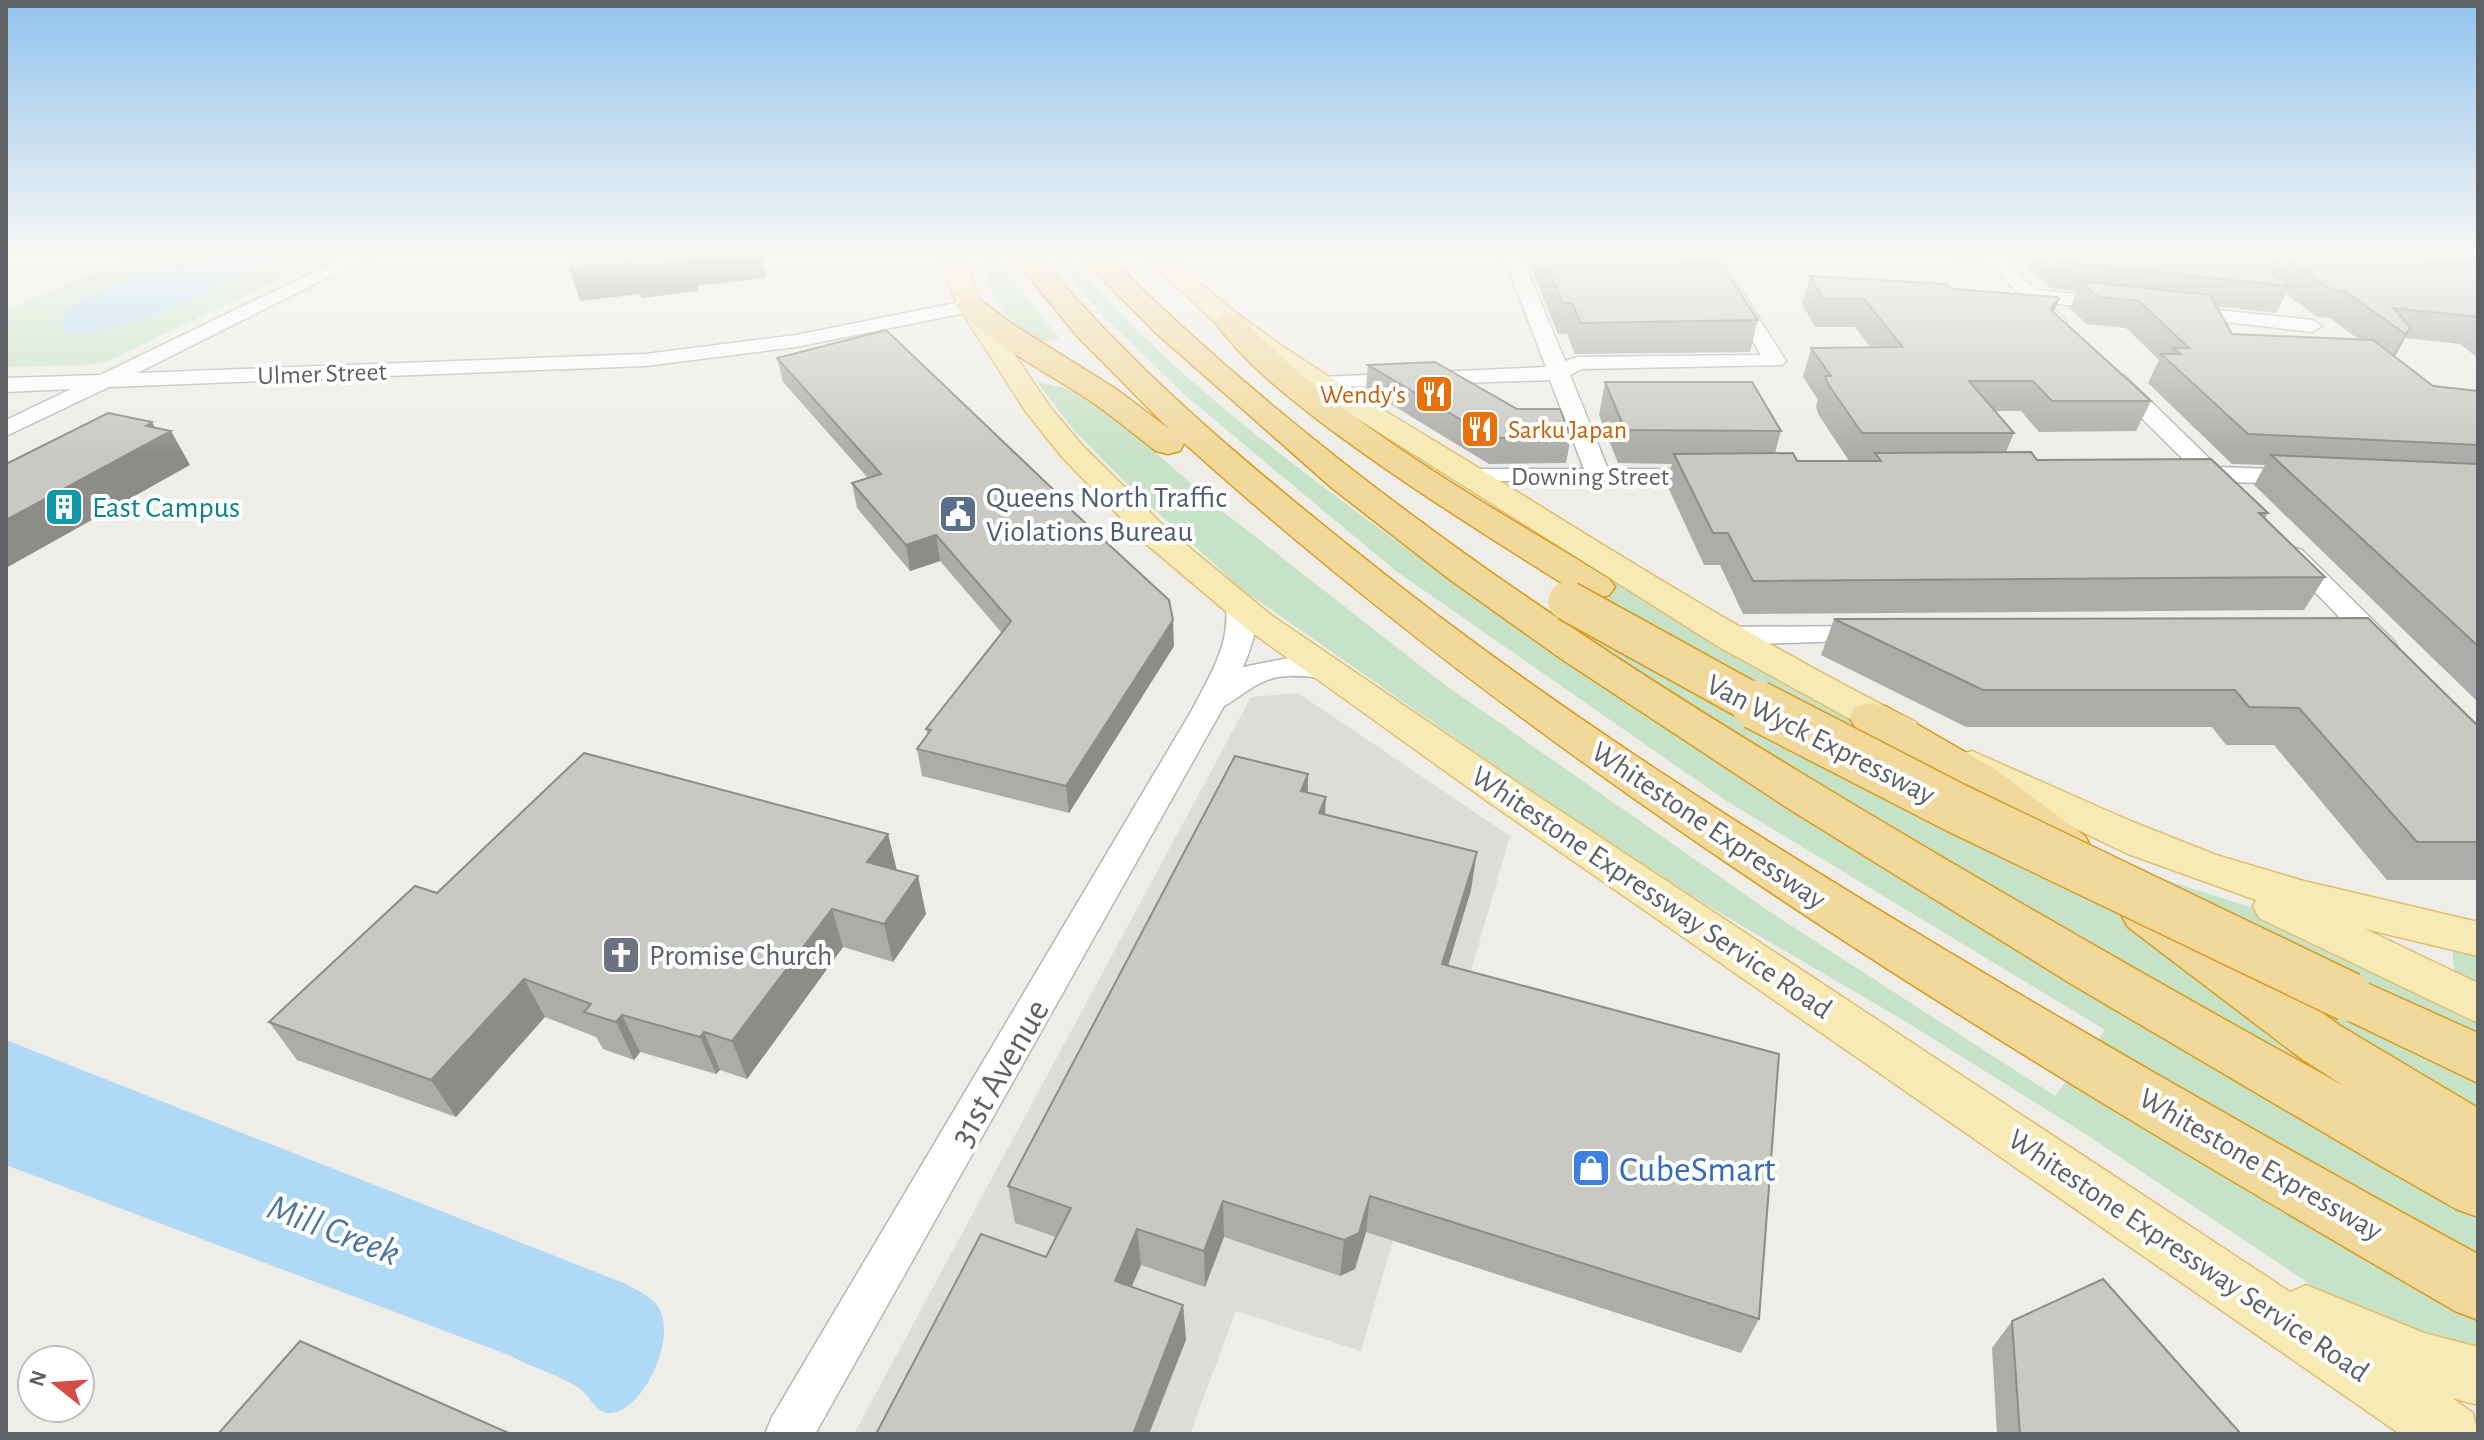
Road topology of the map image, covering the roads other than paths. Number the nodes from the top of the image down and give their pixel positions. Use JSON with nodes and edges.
{"nodes":[{"id":1,"x":232,"y":319,"type":"edge"},
{"id":2,"x":904,"y":319,"type":"edge"},
{"id":3,"x":979,"y":319,"type":"edge"},
{"id":4,"x":987,"y":319,"type":"edge"},
{"id":5,"x":1078,"y":319,"type":"edge"},
{"id":6,"x":1160,"y":319,"type":"edge"},
{"id":7,"x":1227,"y":319,"type":"edge"},
{"id":8,"x":1537,"y":319,"type":"edge"},
{"id":9,"x":1749,"y":319,"type":"edge"},
{"id":10,"x":2055,"y":319,"type":"edge"},
{"id":11,"x":2250,"y":319,"type":"edge"},
{"id":12,"x":2303,"y":319,"type":"edge"},
{"id":13,"x":1230,"y":322,"type":"junction"},
{"id":14,"x":2073,"y":337,"type":"edge"},
{"id":15,"x":2105,"y":369,"type":"edge"},
{"id":16,"x":1558,"y":373,"type":"junction"},
{"id":17,"x":105,"y":381,"type":"junction"},
{"id":18,"x":1321,"y":383,"type":"junction"},
{"id":19,"x":6,"y":385,"type":"edge"},
{"id":20,"x":6,"y":429,"type":"edge"},
{"id":21,"x":2165,"y":473,"type":"edge"},
{"id":22,"x":2210,"y":473,"type":"junction"},
{"id":23,"x":1738,"y":475,"type":"edge"},
{"id":24,"x":1470,"y":476,"type":"junction"},
{"id":25,"x":1599,"y":476,"type":"junction"},
{"id":26,"x":2328,"y":478,"type":"edge"},
{"id":27,"x":2234,"y":497,"type":"edge"},
{"id":28,"x":2276,"y":538,"type":"edge"},
{"id":29,"x":1565,"y":603,"type":"junction"},
{"id":30,"x":1240,"y":607,"type":"junction"},
{"id":31,"x":2335,"y":631,"type":"edge"},
{"id":32,"x":2368,"y":631,"type":"junction"},
{"id":33,"x":1895,"y":634,"type":"edge"},
{"id":34,"x":1724,"y":636,"type":"junction"},
{"id":35,"x":1458,"y":653,"type":"junction"},
{"id":36,"x":2397,"y":660,"type":"edge"},
{"id":37,"x":1324,"y":670,"type":"junction"},
{"id":38,"x":1207,"y":710,"type":"junction"},
{"id":39,"x":1871,"y":717,"type":"junction"},
{"id":40,"x":2121,"y":834,"type":"junction"},
{"id":41,"x":2478,"y":939,"type":"edge"},
{"id":42,"x":2478,"y":1004,"type":"edge"},
{"id":43,"x":2478,"y":1059,"type":"edge"},
{"id":44,"x":2478,"y":1139,"type":"edge"},
{"id":45,"x":2478,"y":1189,"type":"edge"},
{"id":46,"x":2175,"y":1246,"type":"junction"},
{"id":47,"x":2478,"y":1289,"type":"edge"},
{"id":48,"x":2478,"y":1376,"type":"edge"},
{"id":49,"x":789,"y":1434,"type":"edge"},
{"id":50,"x":2452,"y":1434,"type":"edge"}],
"edges":[{"from":1,"to":17,"type":"street"},
{"from":2,"to":17,"type":"street","name":"Ulmer Street"},
{"from":3,"to":30,"type":"main road","name":"Whitestone Expressway Service Road"},
{"from":4,"to":35,"type":"highway"},
{"from":5,"to":35,"type":"highway","name":"Whitestone Expressway"},
{"from":6,"to":29,"type":"highway"},
{"from":7,"to":13,"type":"main road"},
{"from":8,"to":16,"type":"street"},
{"from":9,"to":16,"type":"street"},
{"from":10,"to":14,"type":"street"},
{"from":11,"to":12,"type":"street"},
{"from":13,"to":18,"type":"main road"},
{"from":13,"to":29,"type":"highway"},
{"from":15,"to":22,"type":"street"},
{"from":16,"to":18,"type":"street"},
{"from":16,"to":25,"type":"street"},
{"from":17,"to":19,"type":"street","name":"Ulmer Street"},
{"from":17,"to":20,"type":"street"},
{"from":18,"to":24,"type":"main road"},
{"from":21,"to":22,"type":"street"},
{"from":22,"to":26,"type":"street"},
{"from":22,"to":27,"type":"street"},
{"from":23,"to":25,"type":"street","name":"Downing Street"},
{"from":24,"to":25,"type":"street","name":"Downing Street"},
{"from":24,"to":34,"type":"main road"},
{"from":28,"to":32,"type":"street"},
{"from":29,"to":43,"type":"highway","name":"Van Wyck Expressway","bridge":true},
{"from":29,"to":45,"type":"highway"},
{"from":30,"to":37,"type":"main road","name":"Whitestone Expressway Service Road"},
{"from":30,"to":38,"type":"street","name":"31st Avenue"},
{"from":31,"to":32,"type":"street"},
{"from":32,"to":36,"type":"street"},
{"from":33,"to":34,"type":"street"},
{"from":34,"to":39,"type":"main road"},
{"from":35,"to":47,"type":"highway","name":"Whitestone Expressway"},
{"from":37,"to":38,"type":"street","name":"31st Avenue"},
{"from":37,"to":46,"type":"main road","name":"Whitestone Expressway Service Road"},
{"from":38,"to":49,"type":"street","name":"31st Avenue"},
{"from":39,"to":40,"type":"main road"},
{"from":39,"to":44,"type":"highway"},
{"from":40,"to":41,"type":"main road"},
{"from":40,"to":42,"type":"main road"},
{"from":46,"to":48,"type":"main road"},
{"from":46,"to":50,"type":"main road","name":"Whitestone Expressway Service Road"}]}
